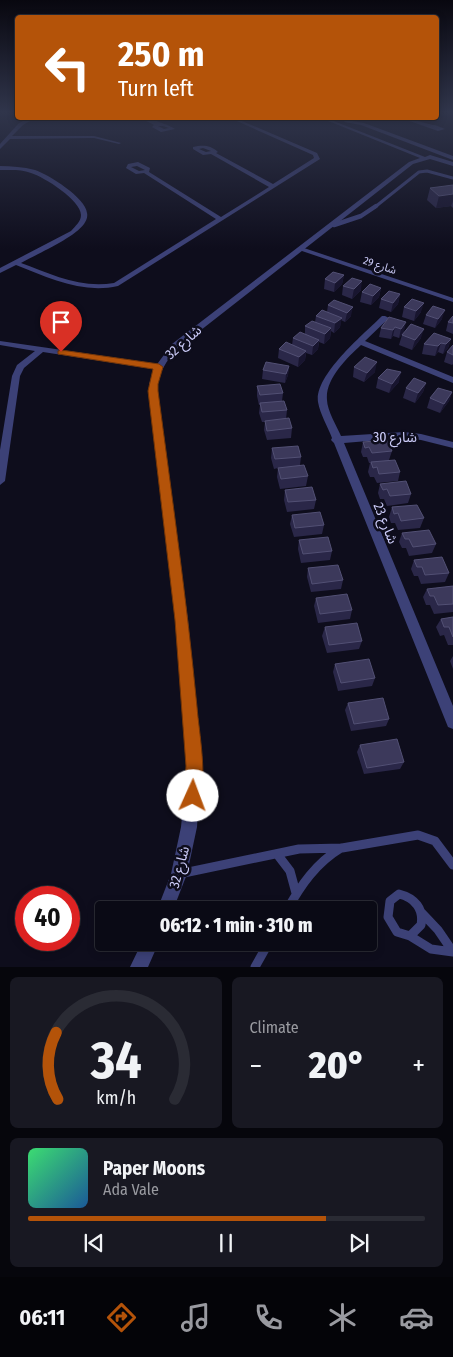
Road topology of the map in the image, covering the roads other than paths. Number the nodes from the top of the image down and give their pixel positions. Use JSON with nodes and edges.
{"nodes":[{"id":1,"x":221,"y":158,"type":"edge"},
{"id":2,"x":318,"y":158,"type":"edge"},
{"id":3,"x":414,"y":158,"type":"edge"},
{"id":4,"x":424,"y":158,"type":"joint"},
{"id":5,"x":438,"y":158,"type":"edge"},
{"id":6,"x":453,"y":161,"type":"edge"},
{"id":7,"x":440,"y":164,"type":"junction"},
{"id":8,"x":408,"y":166,"type":"junction"},
{"id":9,"x":0,"y":168,"type":"edge"},
{"id":10,"x":453,"y":168,"type":"edge"},
{"id":11,"x":145,"y":172,"type":"dead end"},
{"id":12,"x":453,"y":178,"type":"edge"},
{"id":13,"x":275,"y":185,"type":"junction"},
{"id":14,"x":223,"y":217,"type":"junction"},
{"id":15,"x":334,"y":224,"type":"junction"},
{"id":16,"x":301,"y":249,"type":"junction"},
{"id":17,"x":16,"y":262,"type":"junction"},
{"id":18,"x":0,"y":271,"type":"edge"},
{"id":19,"x":453,"y":300,"type":"edge"},
{"id":20,"x":385,"y":318,"type":"dead end"},
{"id":21,"x":360,"y":342,"type":"junction"},
{"id":22,"x":0,"y":343,"type":"edge"},
{"id":23,"x":30,"y":348,"type":"junction"},
{"id":24,"x":42,"y":350,"type":"junction"},
{"id":25,"x":19,"y":367,"type":"junction"},
{"id":26,"x":159,"y":367,"type":"junction"},
{"id":27,"x":453,"y":380,"type":"edge"},
{"id":28,"x":3,"y":436,"type":"edge"},
{"id":29,"x":336,"y":440,"type":"junction"},
{"id":30,"x":453,"y":445,"type":"edge"},
{"id":31,"x":0,"y":481,"type":"edge"},
{"id":32,"x":453,"y":722,"type":"edge"},
{"id":33,"x":342,"y":848,"type":"junction"},
{"id":34,"x":277,"y":854,"type":"junction"},
{"id":35,"x":453,"y":865,"type":"edge"},
{"id":36,"x":179,"y":874,"type":"junction"},
{"id":37,"x":296,"y":893,"type":"junction"},
{"id":38,"x":168,"y":901,"type":"edge"},
{"id":39,"x":292,"y":901,"type":"edge"},
{"id":40,"x":421,"y":912,"type":"junction"},
{"id":41,"x":410,"y":936,"type":"junction"},
{"id":42,"x":147,"y":951,"type":"edge"},
{"id":43,"x":264,"y":951,"type":"edge"},
{"id":44,"x":453,"y":952,"type":"edge"},
{"id":45,"x":139,"y":967,"type":"edge"},
{"id":46,"x":255,"y":967,"type":"edge"}],
"edges":[{"from":1,"to":13,"type":"street"},
{"from":2,"to":13,"type":"street"},
{"from":3,"to":8,"type":"street"},
{"from":4,"to":7,"type":"street"},
{"from":4,"to":8,"type":"street","name":"شارع 32"},
{"from":5,"to":6,"type":"street"},
{"from":7,"to":8,"type":"street"},
{"from":7,"to":10,"type":"street"},
{"from":8,"to":15,"type":"street","name":"شارع 32"},
{"from":9,"to":17,"type":"street"},
{"from":11,"to":14,"type":"street"},
{"from":12,"to":15,"type":"lane"},
{"from":13,"to":14,"type":"street"},
{"from":14,"to":17,"type":"street"},
{"from":15,"to":16,"type":"street","name":"شارع 32"},
{"from":16,"to":19,"type":"street","name":"شارع 29"},
{"from":16,"to":26,"type":"street","name":"شارع 32"},
{"from":17,"to":18,"type":"street"},
{"from":20,"to":21,"type":"street","name":"شارع 23"},
{"from":21,"to":27,"type":"street"},
{"from":21,"to":29,"type":"street","name":"شارع 23"},
{"from":22,"to":23,"type":"street"},
{"from":23,"to":24,"type":"street"},
{"from":23,"to":25,"type":"street"},
{"from":24,"to":25,"type":"street"},
{"from":24,"to":26,"type":"street"},
{"from":25,"to":28,"type":"street"},
{"from":26,"to":36,"type":"street","name":"شارع 32"},
{"from":28,"to":31,"type":"street"},
{"from":29,"to":30,"type":"street","name":"شارع 30"},
{"from":29,"to":32,"type":"street","name":"شارع 23"},
{"from":33,"to":34,"type":"lane"},
{"from":33,"to":35,"type":"lane"},
{"from":33,"to":37,"type":"lane"},
{"from":34,"to":36,"type":"lane"},
{"from":34,"to":37,"type":"lane"},
{"from":36,"to":38,"type":"street","name":"شارع 32"},
{"from":37,"to":39,"type":"lane"},
{"from":40,"to":41,"type":"lane"},
{"from":40,"to":41,"type":"lane"},
{"from":40,"to":44,"type":"lane"},
{"from":41,"to":44,"type":"lane"},
{"from":42,"to":45,"type":"street"},
{"from":43,"to":46,"type":"lane"}]}
